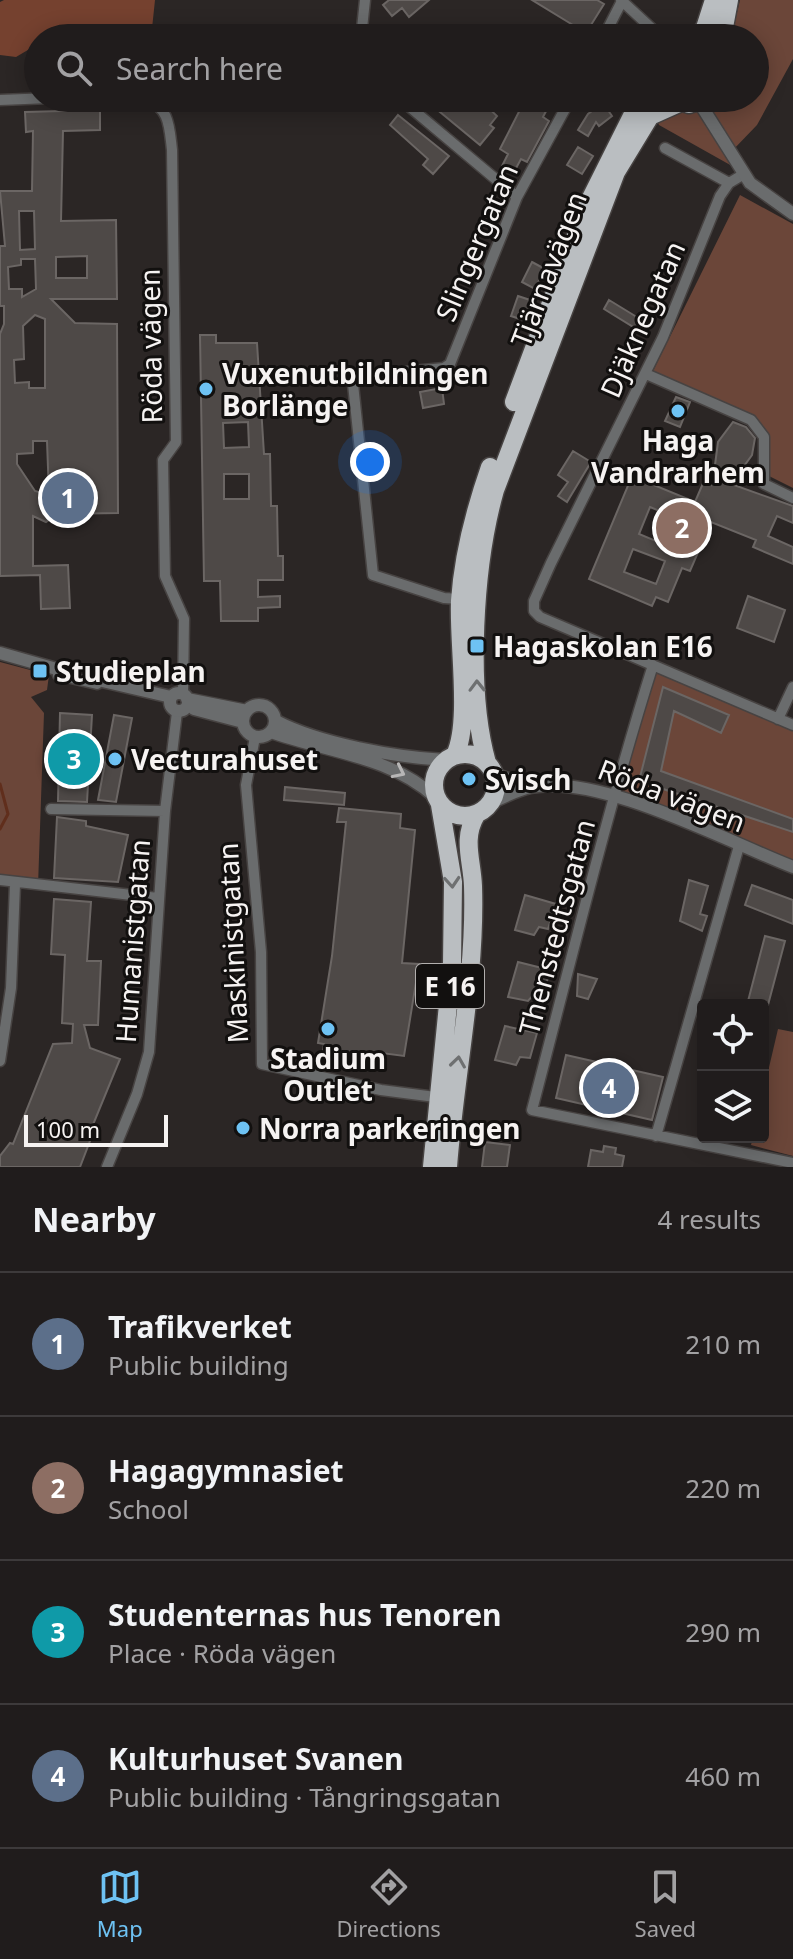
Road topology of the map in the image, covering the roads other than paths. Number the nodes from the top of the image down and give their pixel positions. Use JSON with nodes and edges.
{"nodes":[{"id":1,"x":365,"y":0,"type":"edge"},
{"id":2,"x":622,"y":0,"type":"edge"},
{"id":3,"x":714,"y":0,"type":"edge"},
{"id":4,"x":729,"y":0,"type":"edge"},
{"id":5,"x":362,"y":24,"type":"edge"},
{"id":6,"x":610,"y":24,"type":"edge"},
{"id":7,"x":647,"y":24,"type":"edge"},
{"id":8,"x":706,"y":24,"type":"edge"},
{"id":9,"x":725,"y":24,"type":"edge"},
{"id":10,"x":24,"y":99,"type":"edge"},
{"id":11,"x":0,"y":100,"type":"edge"},
{"id":12,"x":165,"y":112,"type":"edge"},
{"id":13,"x":416,"y":112,"type":"edge"},
{"id":14,"x":563,"y":112,"type":"edge"},
{"id":15,"x":634,"y":112,"type":"edge"},
{"id":16,"x":656,"y":112,"type":"edge"},
{"id":17,"x":710,"y":112,"type":"edge"},
{"id":18,"x":665,"y":148,"type":"dead end"},
{"id":19,"x":744,"y":174,"type":"junction"},
{"id":20,"x":729,"y":183,"type":"junction"},
{"id":21,"x":517,"y":197,"type":"junction"},
{"id":22,"x":793,"y":214,"type":"edge"},
{"id":23,"x":646,"y":374,"type":"junction"},
{"id":24,"x":793,"y":498,"type":"edge"},
{"id":25,"x":460,"y":599,"type":"junction"},
{"id":26,"x":0,"y":653,"type":"edge"},
{"id":27,"x":0,"y":661,"type":"edge"},
{"id":28,"x":653,"y":665,"type":"junction"},
{"id":29,"x":59,"y":673,"type":"junction"},
{"id":30,"x":98,"y":682,"type":"joint"},
{"id":31,"x":793,"y":687,"type":"edge"},
{"id":32,"x":179,"y":702,"type":"junction"},
{"id":33,"x":245,"y":716,"type":"junction"},
{"id":34,"x":778,"y":719,"type":"junction"},
{"id":35,"x":793,"y":725,"type":"edge"},
{"id":36,"x":274,"y":727,"type":"junction"},
{"id":37,"x":255,"y":737,"type":"junction"},
{"id":38,"x":450,"y":758,"type":"junction"},
{"id":39,"x":490,"y":768,"type":"junction"},
{"id":40,"x":531,"y":787,"type":"junction"},
{"id":41,"x":616,"y":795,"type":"junction"},
{"id":42,"x":438,"y":801,"type":"junction"},
{"id":43,"x":51,"y":809,"type":"dead end"},
{"id":44,"x":483,"y":809,"type":"junction"},
{"id":45,"x":165,"y":811,"type":"junction"},
{"id":46,"x":739,"y":846,"type":"junction"},
{"id":47,"x":793,"y":867,"type":"edge"},
{"id":48,"x":0,"y":880,"type":"edge"},
{"id":49,"x":15,"y":884,"type":"junction"},
{"id":50,"x":158,"y":898,"type":"junction"},
{"id":51,"x":0,"y":1061,"type":"edge"},
{"id":52,"x":445,"y":1098,"type":"junction"},
{"id":53,"x":656,"y":1136,"type":"junction"},
{"id":54,"x":793,"y":1163,"type":"edge"},
{"id":55,"x":107,"y":1167,"type":"edge"},
{"id":56,"x":432,"y":1167,"type":"edge"},
{"id":57,"x":448,"y":1167,"type":"edge"}],
"edges":[{"from":1,"to":5,"type":"street"},
{"from":2,"to":6,"type":"street"},
{"from":2,"to":7,"type":"street"},
{"from":3,"to":8,"type":"highway"},
{"from":4,"to":9,"type":"highway"},
{"from":10,"to":11,"type":"street"},
{"from":12,"to":32,"type":"street","name":"Röda vägen"},
{"from":13,"to":21,"type":"street"},
{"from":14,"to":21,"type":"street","name":"Slingergatan"},
{"from":15,"to":25,"type":"highway","name":"Tjärnavägen"},
{"from":39,"to":16,"type":"highway","name":"Tjärnavägen","one_way":true},
{"from":17,"to":19,"type":"street"},
{"from":18,"to":20,"type":"street"},
{"from":19,"to":20,"type":"street"},
{"from":19,"to":22,"type":"street"},
{"from":20,"to":23,"type":"street","name":"Djäknegatan"},
{"from":21,"to":25,"type":"street","name":"Slingergatan"},
{"from":23,"to":24,"type":"street"},
{"from":23,"to":28,"type":"street","name":"Djäknegatan"},
{"from":25,"to":38,"type":"highway","name":"Tjärnavägen"},
{"from":26,"to":29,"type":"street"},
{"from":27,"to":29,"type":"street"},
{"from":28,"to":34,"type":"street"},
{"from":28,"to":41,"type":"street","name":"Thenstedtsgatan"},
{"from":29,"to":30,"type":"street"},
{"from":30,"to":32,"type":"street"},
{"from":31,"to":34,"type":"street"},
{"from":32,"to":33,"type":"street"},
{"from":32,"to":45,"type":"street","name":"Humanistgatan"},
{"from":33,"to":36,"type":"street"},
{"from":33,"to":37,"type":"street"},
{"from":34,"to":35,"type":"street"},
{"from":36,"to":37,"type":"street"},
{"from":36,"to":38,"type":"street"},
{"from":36,"to":42,"type":"street","one_way":true},
{"from":37,"to":52,"type":"street","name":"Maskinistgatan"},
{"from":38,"to":39,"type":"highway"},
{"from":38,"to":42,"type":"highway"},
{"from":39,"to":40,"type":"street","name":"Röda vägen"},
{"from":39,"to":44,"type":"highway"},
{"from":40,"to":41,"type":"street","name":"Röda vägen"},
{"from":40,"to":44,"type":"street","name":"Röda vägen"},
{"from":41,"to":46,"type":"street","name":"Röda vägen"},
{"from":41,"to":53,"type":"street","name":"Thenstedtsgatan"},
{"from":42,"to":44,"type":"highway"},
{"from":42,"to":52,"type":"highway","number":"E 16","one_way":true},
{"from":43,"to":45,"type":"street"},
{"from":52,"to":44,"type":"highway","number":"E 16","one_way":true},
{"from":45,"to":50,"type":"street","name":"Humanistgatan"},
{"from":46,"to":47,"type":"street","name":"Röda vägen"},
{"from":46,"to":53,"type":"street"},
{"from":48,"to":49,"type":"street"},
{"from":49,"to":50,"type":"street"},
{"from":49,"to":51,"type":"street"},
{"from":50,"to":55,"type":"street","name":"Humanistgatan"},
{"from":52,"to":56,"type":"highway","number":"E 16"},
{"from":52,"to":57,"type":"highway","number":"E 16"},
{"from":53,"to":54,"type":"street"}]}
